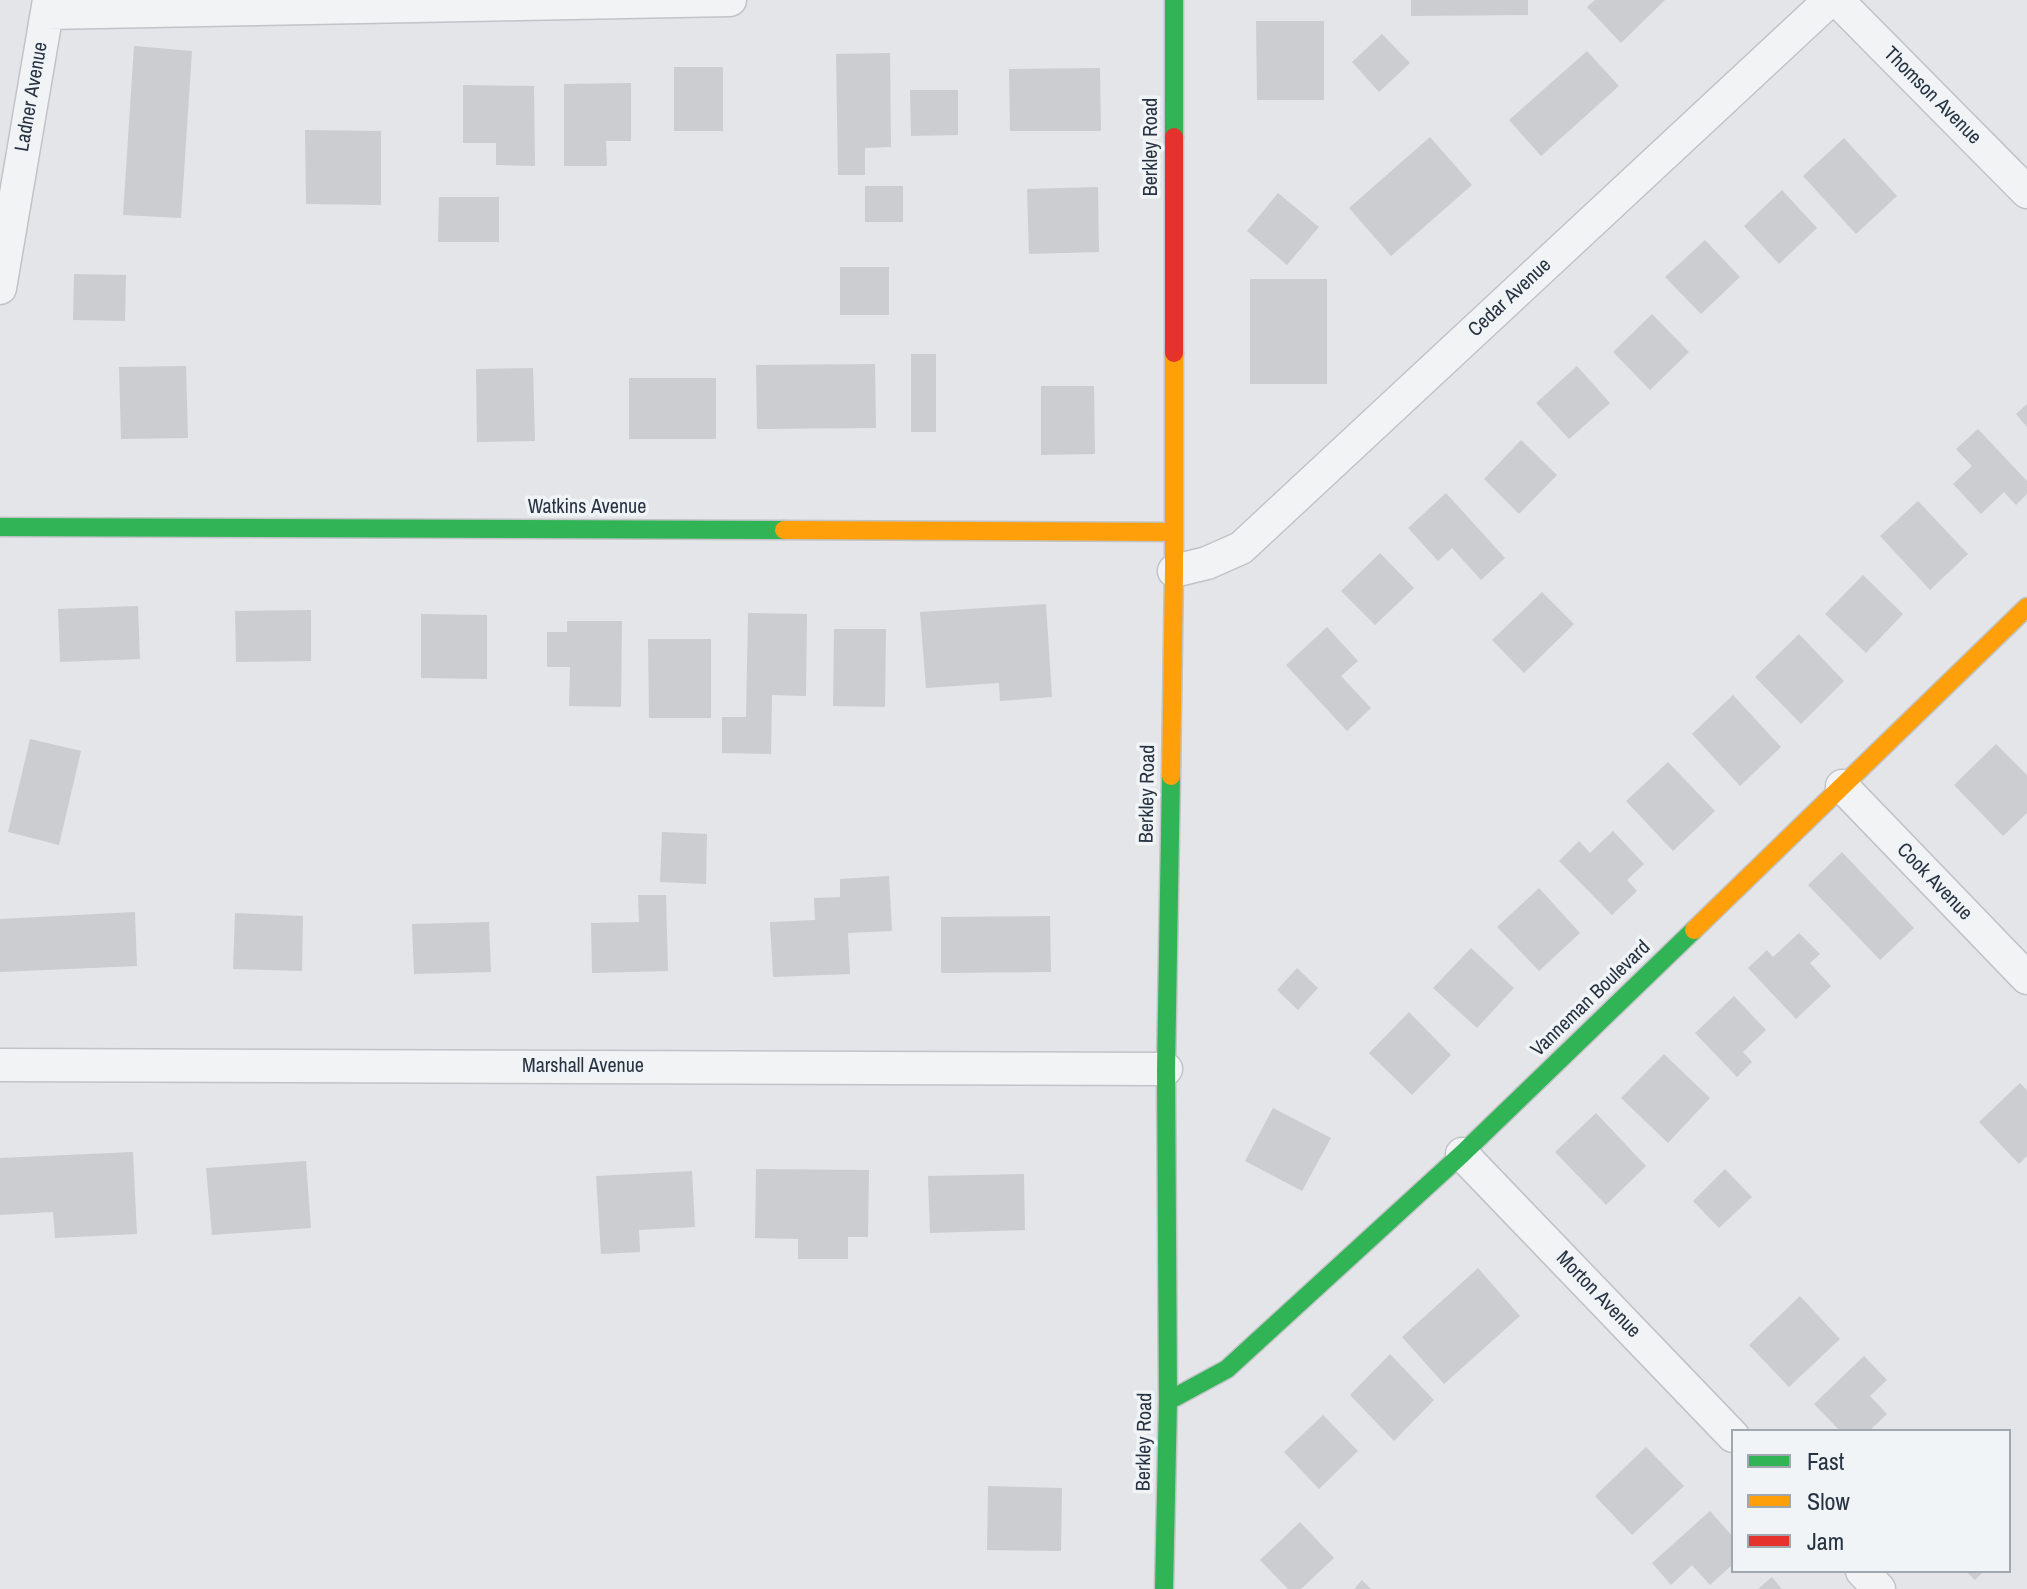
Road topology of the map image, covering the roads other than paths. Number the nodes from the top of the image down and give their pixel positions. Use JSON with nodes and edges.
{"nodes":[{"id":1,"x":730,"y":0,"type":"edge"},
{"id":2,"x":1174,"y":0,"type":"edge"},
{"id":3,"x":1830,"y":0,"type":"edge"},
{"id":4,"x":1837,"y":0,"type":"edge"},
{"id":5,"x":48,"y":7,"type":"edge"},
{"id":6,"x":9,"y":180,"type":"edge"},
{"id":7,"x":2027,"y":192,"type":"edge"},
{"id":8,"x":0,"y":288,"type":"edge"},
{"id":9,"x":0,"y":527,"type":"edge"},
{"id":10,"x":1174,"y":532,"type":"junction"},
{"id":11,"x":1174,"y":571,"type":"junction"},
{"id":12,"x":2027,"y":607,"type":"edge"},
{"id":13,"x":1842,"y":786,"type":"junction"},
{"id":14,"x":2027,"y":978,"type":"edge"},
{"id":15,"x":0,"y":1065,"type":"edge"},
{"id":16,"x":1166,"y":1069,"type":"junction"},
{"id":17,"x":1462,"y":1154,"type":"junction"},
{"id":18,"x":1168,"y":1401,"type":"junction"},
{"id":19,"x":1731,"y":1434,"type":"edge"},
{"id":20,"x":1864,"y":1573,"type":"edge"},
{"id":21,"x":1164,"y":1589,"type":"edge"},
{"id":22,"x":1879,"y":1589,"type":"edge"}],
"edges":[{"from":1,"to":5,"type":"street"},
{"from":2,"to":10,"type":"street","name":"Berkley Road"},
{"from":3,"to":11,"type":"street","name":"Cedar Avenue"},
{"from":4,"to":7,"type":"street","name":"Thomson Avenue"},
{"from":5,"to":6,"type":"street","name":"Ladner Avenue"},
{"from":6,"to":8,"type":"street","name":"Ladner Avenue"},
{"from":9,"to":10,"type":"street","name":"Watkins Avenue"},
{"from":10,"to":11,"type":"street","name":"Berkley Road"},
{"from":11,"to":16,"type":"street","name":"Berkley Road"},
{"from":12,"to":13,"type":"street","name":"Vanneman Boulevard"},
{"from":13,"to":14,"type":"street","name":"Cook Avenue"},
{"from":13,"to":17,"type":"street","name":"Vanneman Boulevard"},
{"from":15,"to":16,"type":"street","name":"Marshall Avenue"},
{"from":16,"to":18,"type":"street","name":"Berkley Road"},
{"from":17,"to":18,"type":"street","name":"Vanneman Boulevard"},
{"from":17,"to":19,"type":"street","name":"Morton Avenue"},
{"from":18,"to":21,"type":"street","name":"Berkley Road"},
{"from":20,"to":22,"type":"street"}]}
